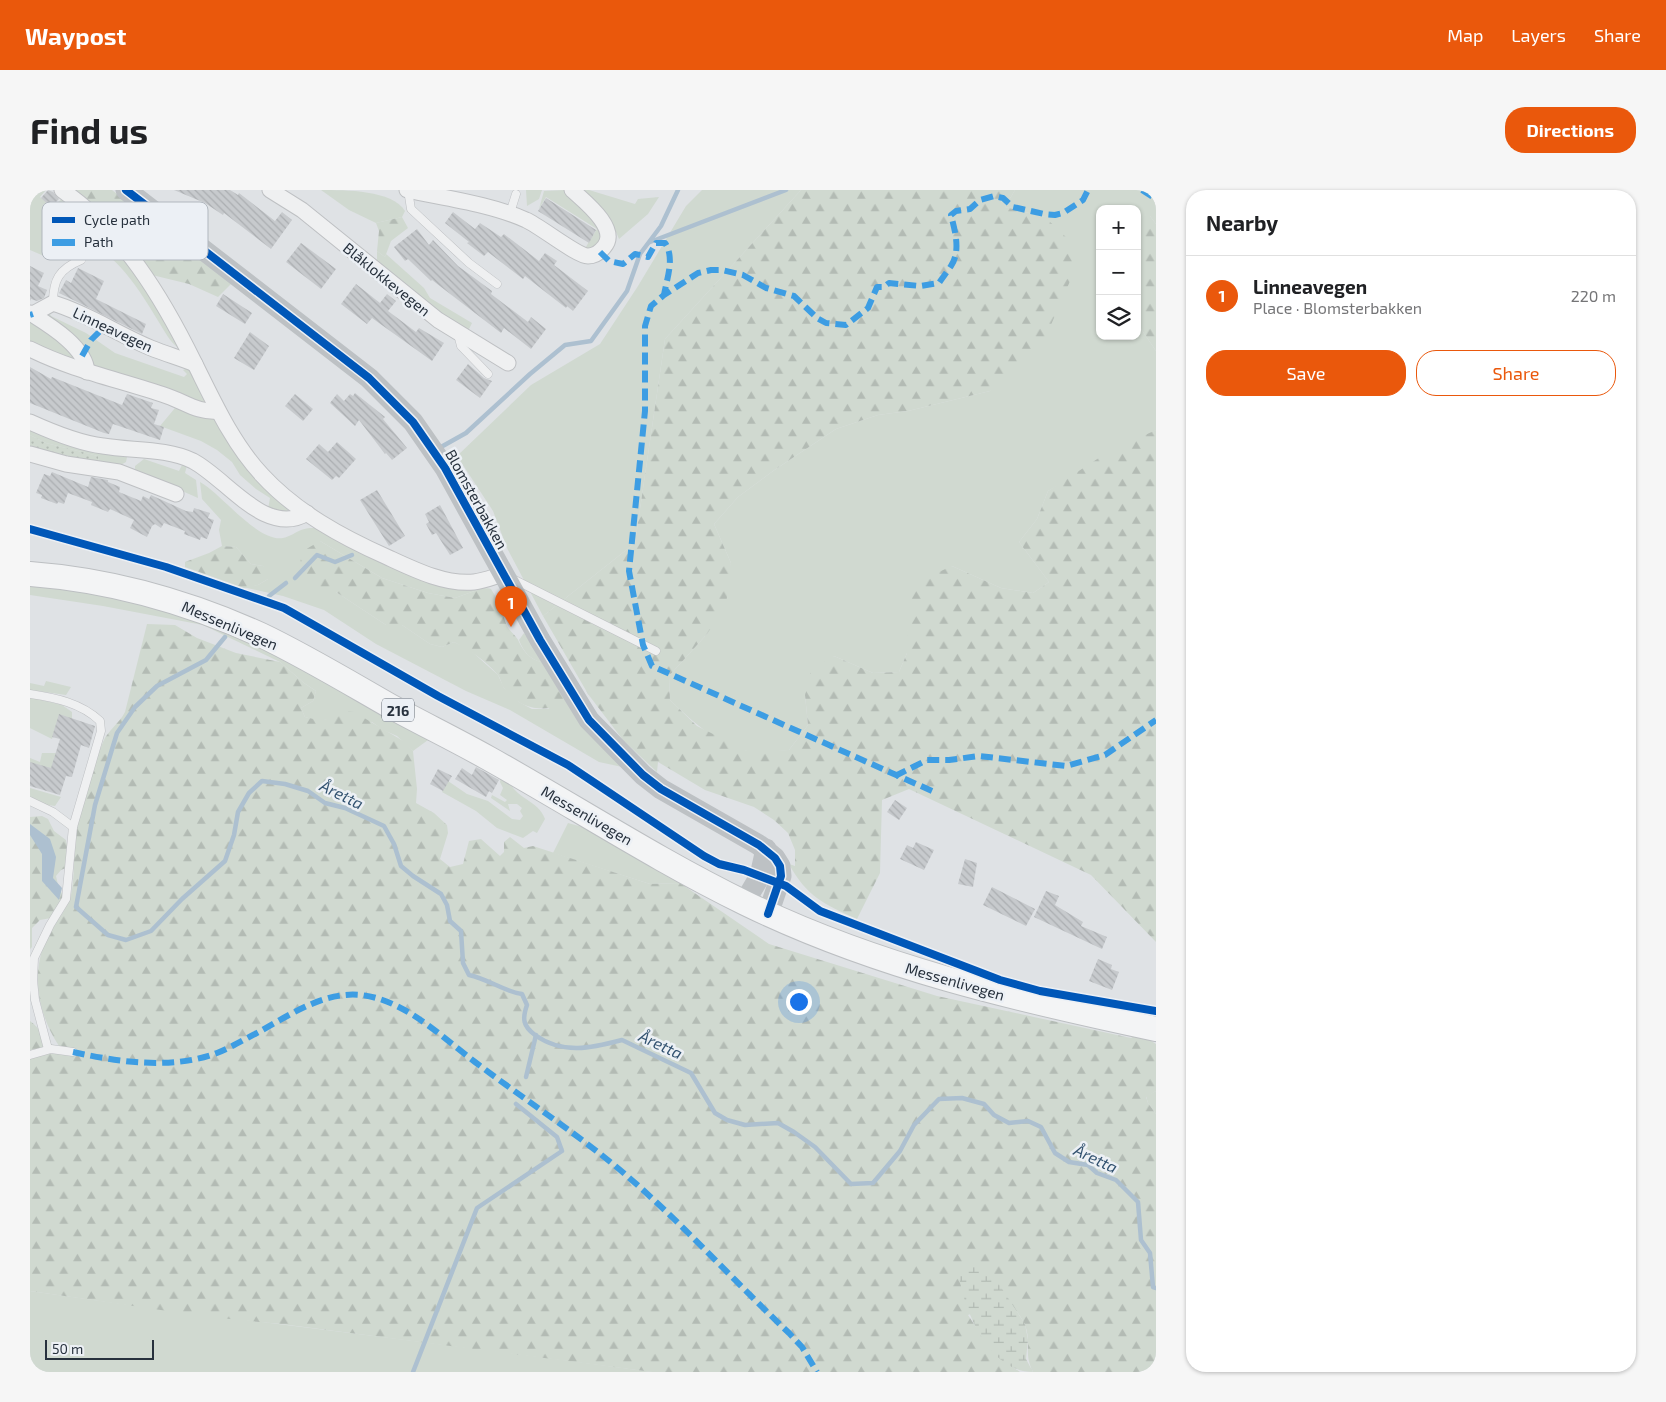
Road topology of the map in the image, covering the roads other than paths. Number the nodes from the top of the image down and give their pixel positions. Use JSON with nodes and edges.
{"nodes":[{"id":1,"x":62,"y":190,"type":"edge"},
{"id":2,"x":126,"y":190,"type":"edge"},
{"id":3,"x":270,"y":190,"type":"edge"},
{"id":4,"x":407,"y":190,"type":"edge"},
{"id":5,"x":572,"y":190,"type":"edge"},
{"id":6,"x":516,"y":194,"type":"dead end"},
{"id":7,"x":77,"y":202,"type":"edge"},
{"id":8,"x":141,"y":202,"type":"edge"},
{"id":9,"x":510,"y":213,"type":"junction"},
{"id":10,"x":208,"y":254,"type":"edge"},
{"id":11,"x":81,"y":260,"type":"dead end"},
{"id":12,"x":134,"y":260,"type":"edge"},
{"id":13,"x":497,"y":284,"type":"dead end"},
{"id":14,"x":53,"y":303,"type":"junction"},
{"id":15,"x":31,"y":314,"type":"edge"},
{"id":16,"x":458,"y":334,"type":"junction"},
{"id":17,"x":30,"y":349,"type":"edge"},
{"id":18,"x":508,"y":363,"type":"dead end"},
{"id":19,"x":195,"y":364,"type":"junction"},
{"id":20,"x":87,"y":372,"type":"junction"},
{"id":21,"x":488,"y":374,"type":"dead end"},
{"id":22,"x":218,"y":410,"type":"junction"},
{"id":23,"x":30,"y":422,"type":"edge"},
{"id":24,"x":144,"y":451,"type":"junction"},
{"id":25,"x":30,"y":454,"type":"edge"},
{"id":26,"x":119,"y":472,"type":"junction"},
{"id":27,"x":176,"y":494,"type":"dead end"},
{"id":28,"x":307,"y":513,"type":"junction"},
{"id":29,"x":30,"y":574,"type":"edge"},
{"id":30,"x":503,"y":574,"type":"junction"},
{"id":31,"x":656,"y":651,"type":"dead end"},
{"id":32,"x":30,"y":694,"type":"edge"},
{"id":33,"x":30,"y":801,"type":"edge"},
{"id":34,"x":73,"y":827,"type":"junction"},
{"id":35,"x":766,"y":849,"type":"junction"},
{"id":36,"x":744,"y":903,"type":"junction"},
{"id":37,"x":768,"y":914,"type":"junction"},
{"id":38,"x":1156,"y":1029,"type":"edge"},
{"id":39,"x":48,"y":1050,"type":"junction"},
{"id":40,"x":73,"y":1052,"type":"dead end"},
{"id":41,"x":30,"y":1055,"type":"edge"}],
"edges":[{"from":1,"to":7,"type":"street"},
{"from":2,"to":8,"type":"street","name":"Blomsterbakken"},
{"from":3,"to":16,"type":"street","name":"Blåklokkevegen"},
{"from":4,"to":9,"type":"street"},
{"from":4,"to":13,"type":"lane"},
{"from":5,"to":9,"type":"street"},
{"from":6,"to":9,"type":"lane"},
{"from":10,"to":30,"type":"street","name":"Blomsterbakken"},
{"from":11,"to":14,"type":"lane"},
{"from":12,"to":19,"type":"street"},
{"from":14,"to":15,"type":"street","name":"Linneavegen"},
{"from":14,"to":19,"type":"street","name":"Linneavegen"},
{"from":15,"to":20,"type":"street","name":"Linneavegen"},
{"from":16,"to":18,"type":"street","name":"Blåklokkevegen"},
{"from":16,"to":21,"type":"lane"},
{"from":17,"to":20,"type":"street"},
{"from":19,"to":22,"type":"street"},
{"from":20,"to":22,"type":"street"},
{"from":22,"to":28,"type":"street"},
{"from":23,"to":24,"type":"street"},
{"from":24,"to":26,"type":"street"},
{"from":24,"to":28,"type":"street"},
{"from":25,"to":26,"type":"street"},
{"from":26,"to":27,"type":"street"},
{"from":28,"to":30,"type":"street"},
{"from":29,"to":36,"type":"main road","name":"Messenlivegen","number":"216"},
{"from":30,"to":31,"type":"lane"},
{"from":30,"to":35,"type":"street","name":"Blomsterbakken"},
{"from":32,"to":34,"type":"lane"},
{"from":33,"to":34,"type":"lane"},
{"from":34,"to":39,"type":"lane"},
{"from":35,"to":36,"type":"street"},
{"from":35,"to":37,"type":"street","name":"Blomsterbakken"},
{"from":36,"to":37,"type":"main road","name":"Messenlivegen","number":"216"},
{"from":37,"to":38,"type":"main road","name":"Messenlivegen","number":"216"},
{"from":39,"to":40,"type":"lane"},
{"from":39,"to":41,"type":"lane"}]}
